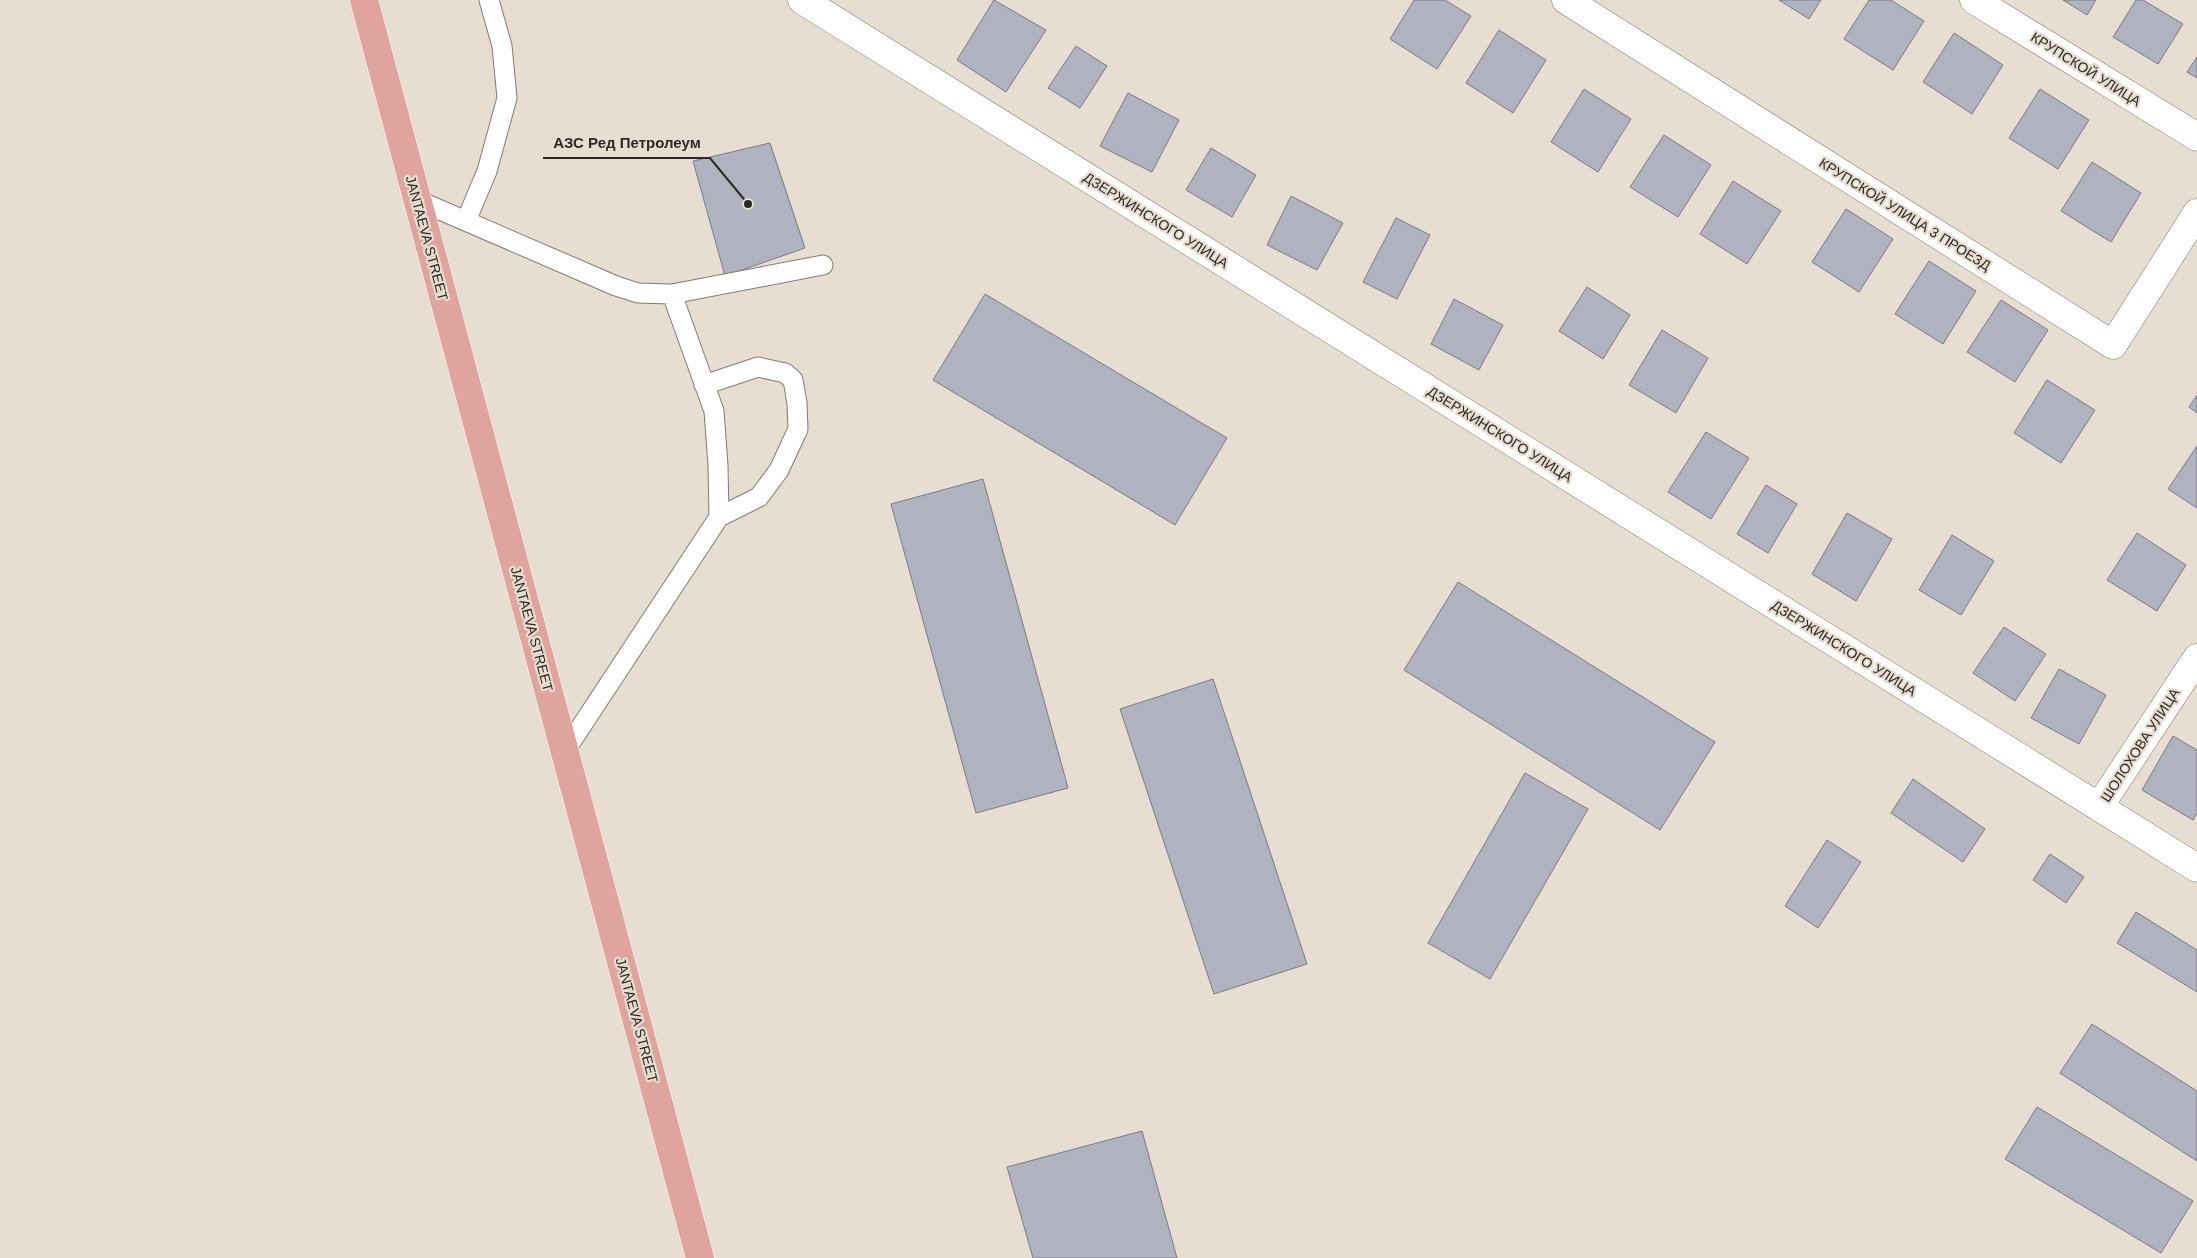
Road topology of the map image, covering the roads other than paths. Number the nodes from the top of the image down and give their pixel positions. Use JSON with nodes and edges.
{"nodes":[{"id":1,"x":364,"y":0,"type":"edge"},
{"id":2,"x":489,"y":0,"type":"edge"},
{"id":3,"x":802,"y":0,"type":"edge"},
{"id":4,"x":1566,"y":0,"type":"edge"},
{"id":5,"x":1974,"y":0,"type":"edge"},
{"id":6,"x":2197,"y":137,"type":"edge"},
{"id":7,"x":417,"y":200,"type":"junction"},
{"id":8,"x":2197,"y":213,"type":"edge"},
{"id":9,"x":466,"y":221,"type":"junction"},
{"id":10,"x":823,"y":265,"type":"dead end"},
{"id":11,"x":672,"y":294,"type":"junction"},
{"id":12,"x":704,"y":384,"type":"junction"},
{"id":13,"x":719,"y":516,"type":"junction"},
{"id":14,"x":2197,"y":658,"type":"edge"},
{"id":15,"x":565,"y":751,"type":"junction"},
{"id":16,"x":2099,"y":807,"type":"junction"},
{"id":17,"x":2197,"y":868,"type":"edge"},
{"id":18,"x":700,"y":1258,"type":"edge"}],
"edges":[{"from":1,"to":7,"type":"main road","name":"JANTAEVA STREET"},
{"from":2,"to":9,"type":"lane"},
{"from":3,"to":16,"type":"street","name":"ДЗЕРЖИНСКОГО УЛИЦА"},
{"from":4,"to":8,"type":"street","name":"КРУПСКОЙ УЛИЦА 3 ПРОЕЗД"},
{"from":5,"to":6,"type":"street","name":"КРУПСКОЙ УЛИЦА"},
{"from":7,"to":9,"type":"lane"},
{"from":7,"to":15,"type":"main road","name":"JANTAEVA STREET"},
{"from":9,"to":11,"type":"lane"},
{"from":10,"to":11,"type":"lane"},
{"from":11,"to":12,"type":"lane"},
{"from":12,"to":13,"type":"lane"},
{"from":12,"to":13,"type":"lane"},
{"from":13,"to":15,"type":"lane"},
{"from":14,"to":16,"type":"street","name":"ШОЛОХОВА УЛИЦА"},
{"from":15,"to":18,"type":"main road","name":"JANTAEVA STREET"},
{"from":16,"to":17,"type":"street","name":"ДЗЕРЖИНСКОГО УЛИЦА"}]}
